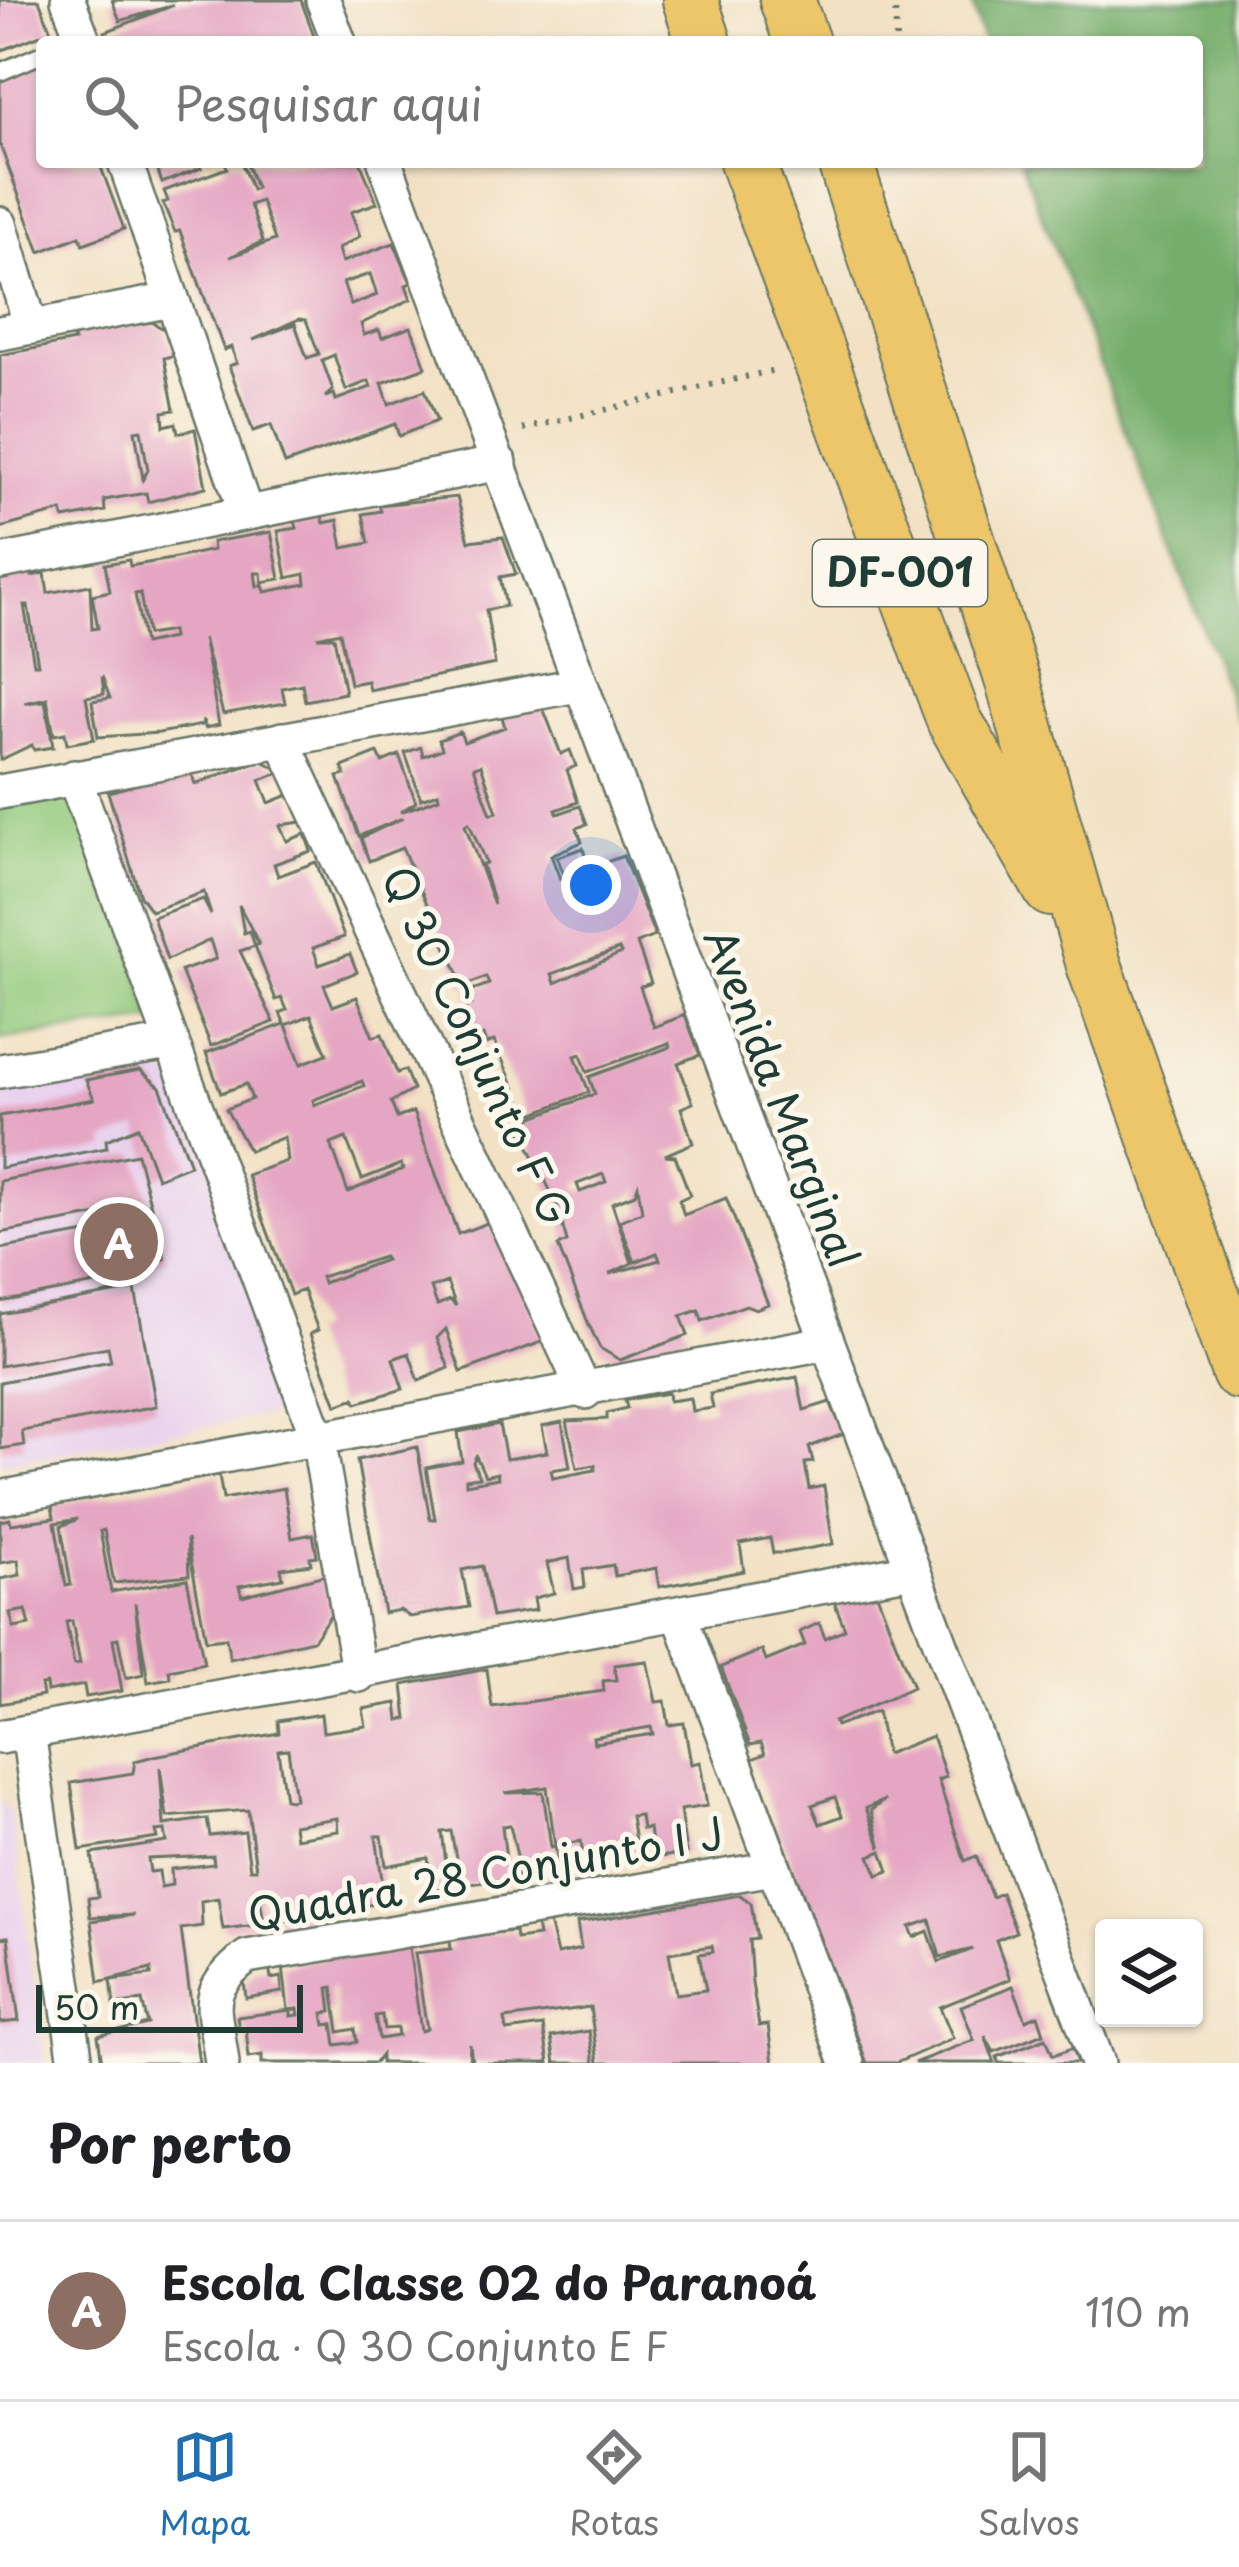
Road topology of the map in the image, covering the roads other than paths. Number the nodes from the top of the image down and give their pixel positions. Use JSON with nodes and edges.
{"nodes":[{"id":1,"x":68,"y":0,"type":"edge"},
{"id":2,"x":323,"y":0,"type":"edge"},
{"id":3,"x":690,"y":0,"type":"edge"},
{"id":4,"x":787,"y":0,"type":"edge"},
{"id":5,"x":78,"y":36,"type":"edge"},
{"id":6,"x":337,"y":36,"type":"edge"},
{"id":7,"x":702,"y":36,"type":"edge"},
{"id":8,"x":800,"y":36,"type":"edge"},
{"id":9,"x":36,"y":57,"type":"edge"},
{"id":10,"x":0,"y":72,"type":"edge"},
{"id":11,"x":126,"y":168,"type":"edge"},
{"id":12,"x":387,"y":168,"type":"edge"},
{"id":13,"x":749,"y":168,"type":"edge"},
{"id":14,"x":847,"y":168,"type":"edge"},
{"id":15,"x":0,"y":224,"type":"edge"},
{"id":16,"x":171,"y":300,"type":"junction"},
{"id":17,"x":16,"y":330,"type":"edge"},
{"id":18,"x":495,"y":450,"type":"junction"},
{"id":19,"x":246,"y":512,"type":"junction"},
{"id":20,"x":0,"y":562,"type":"edge"},
{"id":21,"x":578,"y":686,"type":"junction"},
{"id":22,"x":282,"y":739,"type":"junction"},
{"id":23,"x":74,"y":777,"type":"junction"},
{"id":24,"x":0,"y":792,"type":"edge"},
{"id":25,"x":1094,"y":965,"type":"junction"},
{"id":26,"x":170,"y":1043,"type":"junction"},
{"id":27,"x":0,"y":1071,"type":"edge"},
{"id":28,"x":825,"y":1343,"type":"junction"},
{"id":29,"x":1239,"y":1372,"type":"edge"},
{"id":30,"x":585,"y":1392,"type":"junction"},
{"id":31,"x":318,"y":1438,"type":"junction"},
{"id":32,"x":0,"y":1498,"type":"edge"},
{"id":33,"x":913,"y":1570,"type":"junction"},
{"id":34,"x":680,"y":1616,"type":"junction"},
{"id":35,"x":359,"y":1675,"type":"junction"},
{"id":36,"x":14,"y":1735,"type":"edge"},
{"id":37,"x":774,"y":1868,"type":"junction"},
{"id":38,"x":76,"y":2063,"type":"edge"},
{"id":39,"x":222,"y":2063,"type":"edge"},
{"id":40,"x":847,"y":2063,"type":"edge"},
{"id":41,"x":1098,"y":2063,"type":"edge"}],
"edges":[{"from":1,"to":5,"type":"street"},
{"from":2,"to":6,"type":"street"},
{"from":3,"to":7,"type":"main road"},
{"from":4,"to":8,"type":"main road"},
{"from":9,"to":10,"type":"lane"},
{"from":11,"to":16,"type":"street"},
{"from":12,"to":18,"type":"street","name":"Avenida Marginal"},
{"from":13,"to":25,"type":"main road","number":"DF-001"},
{"from":14,"to":25,"type":"main road","number":"DF-001"},
{"from":15,"to":17,"type":"street"},
{"from":16,"to":17,"type":"street"},
{"from":16,"to":19,"type":"street"},
{"from":18,"to":19,"type":"street"},
{"from":18,"to":21,"type":"street","name":"Avenida Marginal"},
{"from":19,"to":20,"type":"street"},
{"from":21,"to":22,"type":"street"},
{"from":21,"to":28,"type":"street","name":"Avenida Marginal"},
{"from":22,"to":23,"type":"street"},
{"from":22,"to":30,"type":"street","name":"Q 30 Conjunto F G"},
{"from":23,"to":24,"type":"street"},
{"from":23,"to":26,"type":"street"},
{"from":25,"to":29,"type":"main road","number":"DF-001"},
{"from":26,"to":27,"type":"street"},
{"from":26,"to":31,"type":"street"},
{"from":28,"to":30,"type":"street"},
{"from":28,"to":33,"type":"street","name":"Avenida Marginal"},
{"from":30,"to":31,"type":"street"},
{"from":31,"to":32,"type":"street"},
{"from":31,"to":35,"type":"street"},
{"from":33,"to":34,"type":"street"},
{"from":33,"to":41,"type":"street","name":"Avenida Marginal"},
{"from":34,"to":35,"type":"street"},
{"from":34,"to":37,"type":"street"},
{"from":35,"to":36,"type":"street"},
{"from":36,"to":38,"type":"street"},
{"from":37,"to":39,"type":"street","name":"Quadra 28 Conjunto I J"},
{"from":37,"to":40,"type":"street"}]}
